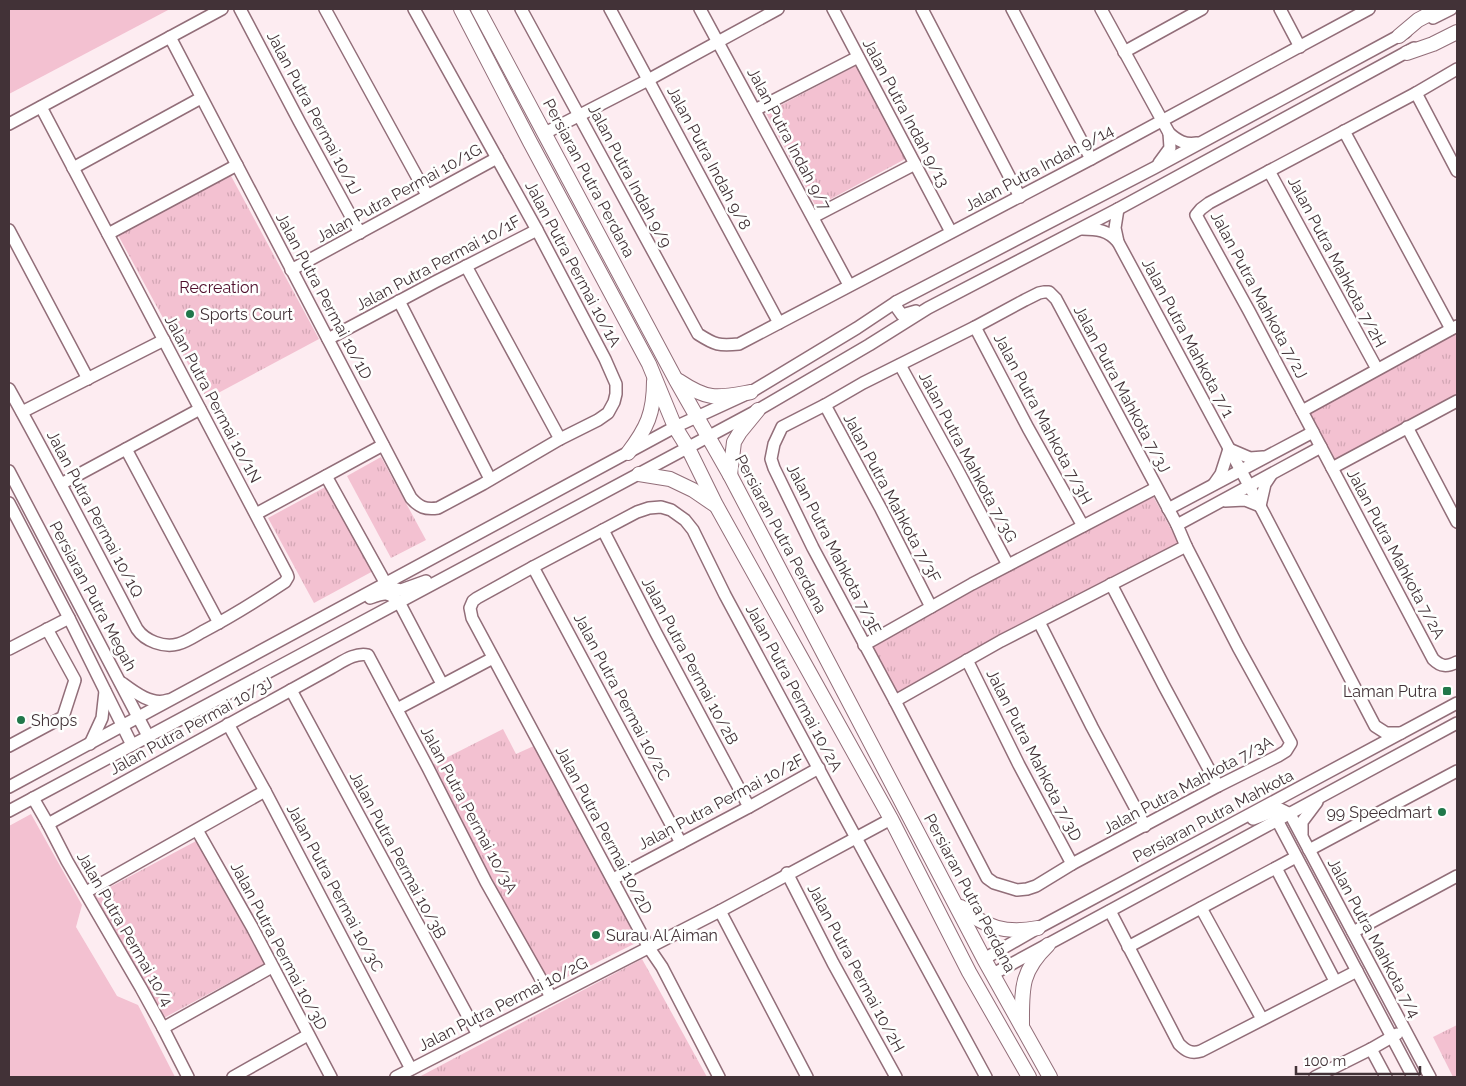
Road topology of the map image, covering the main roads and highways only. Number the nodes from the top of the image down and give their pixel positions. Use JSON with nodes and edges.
{"nodes":[{"id":1,"x":461,"y":9,"type":"edge"},
{"id":2,"x":478,"y":9,"type":"edge"},
{"id":3,"x":1439,"y":9,"type":"edge"},
{"id":4,"x":1457,"y":32,"type":"edge"},
{"id":5,"x":1399,"y":36,"type":"road end"},
{"id":6,"x":1407,"y":52,"type":"road end"},
{"id":7,"x":649,"y":364,"type":"junction"},
{"id":8,"x":676,"y":380,"type":"junction"},
{"id":9,"x":751,"y":392,"type":"road end"},
{"id":10,"x":758,"y":410,"type":"road end"},
{"id":11,"x":628,"y":453,"type":"road end"},
{"id":12,"x":639,"y":474,"type":"road end"},
{"id":13,"x":730,"y":475,"type":"junction"},
{"id":14,"x":716,"y":505,"type":"junction"},
{"id":15,"x":955,"y":901,"type":"junction"},
{"id":16,"x":1038,"y":928,"type":"road end"},
{"id":17,"x":950,"y":935,"type":"junction"},
{"id":18,"x":1048,"y":945,"type":"road end"},
{"id":19,"x":987,"y":968,"type":"junction"},
{"id":20,"x":998,"y":1023,"type":"junction"},
{"id":21,"x":1022,"y":1027,"type":"junction"},
{"id":22,"x":1029,"y":1077,"type":"edge"},
{"id":23,"x":1050,"y":1077,"type":"edge"}],
"edges":[{"from":1,"to":7,"type":"main road"},
{"from":2,"to":8,"type":"main road","name":"Persiaran Putra Perdana"},
{"from":3,"to":5,"type":"main road"},
{"from":4,"to":6,"type":"main road"},
{"from":7,"to":11,"type":"main road"},
{"from":7,"to":14,"type":"main road"},
{"from":8,"to":9,"type":"main road"},
{"from":8,"to":13,"type":"main road","name":"Persiaran Putra Perdana"},
{"from":10,"to":13,"type":"main road"},
{"from":12,"to":14,"type":"main road"},
{"from":13,"to":15,"type":"main road","name":"Persiaran Putra Perdana"},
{"from":14,"to":17,"type":"main road"},
{"from":15,"to":16,"type":"main road"},
{"from":15,"to":19,"type":"main road","name":"Persiaran Putra Perdana"},
{"from":17,"to":19,"type":"main road"},
{"from":17,"to":20,"type":"main road"},
{"from":18,"to":21,"type":"main road"},
{"from":19,"to":20,"type":"main road"},
{"from":19,"to":21,"type":"main road","name":"Persiaran Putra Perdana"},
{"from":20,"to":22,"type":"main road"},
{"from":21,"to":23,"type":"main road","name":"Persiaran Putra Perdana"}]}
